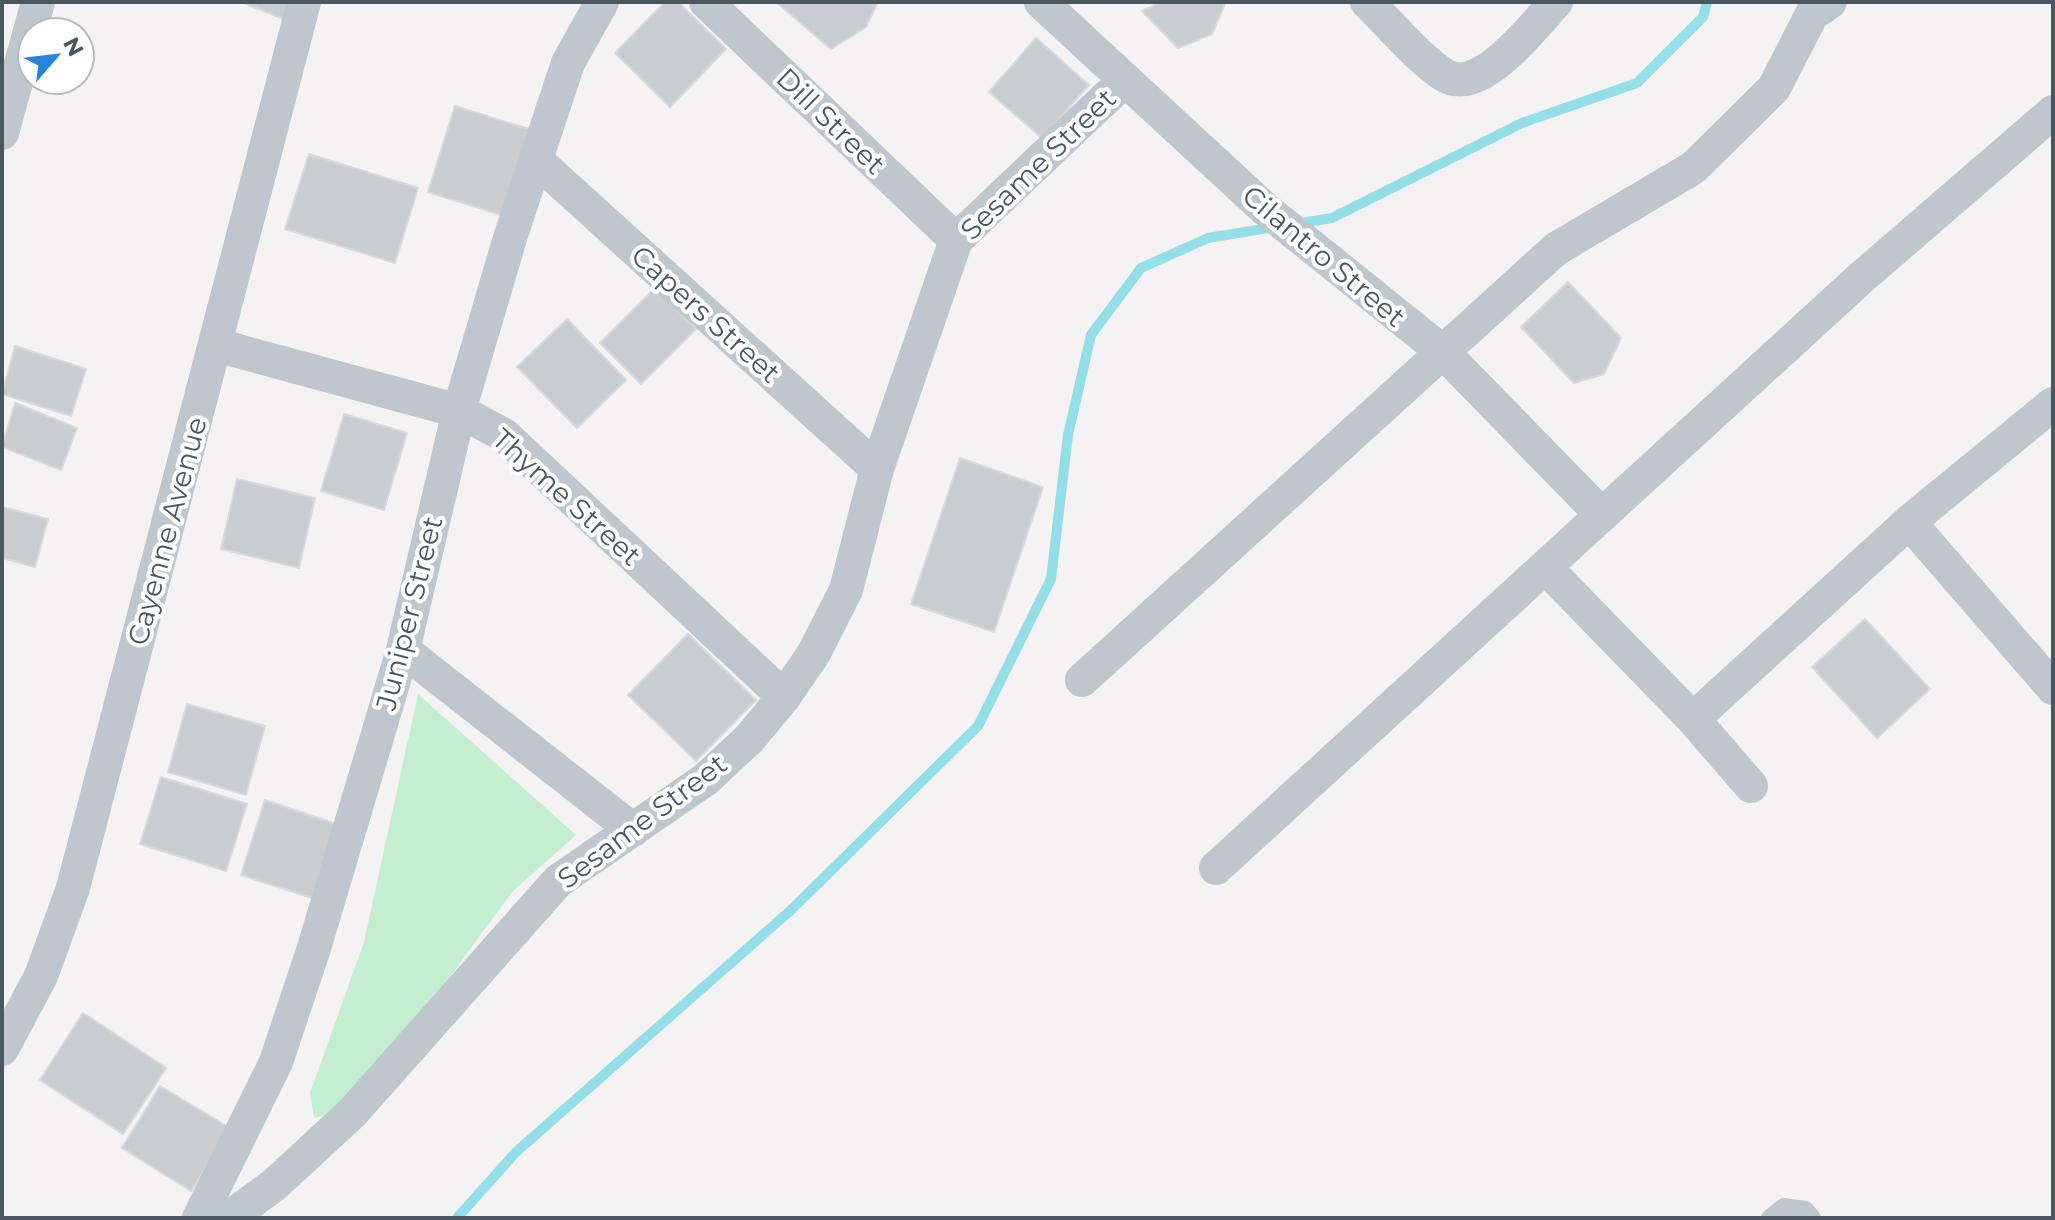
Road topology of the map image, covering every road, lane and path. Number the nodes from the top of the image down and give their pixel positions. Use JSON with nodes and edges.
{"nodes":[{"id":1,"x":38,"y":2,"type":"edge"},
{"id":2,"x":304,"y":2,"type":"edge"},
{"id":3,"x":602,"y":2,"type":"edge"},
{"id":4,"x":706,"y":2,"type":"edge"},
{"id":5,"x":1041,"y":2,"type":"edge"},
{"id":6,"x":1367,"y":2,"type":"edge"},
{"id":7,"x":1556,"y":2,"type":"edge"},
{"id":8,"x":1818,"y":6,"type":"edge"},
{"id":9,"x":1124,"y":81,"type":"junction"},
{"id":10,"x":2053,"y":112,"type":"edge"},
{"id":11,"x":2,"y":133,"type":"edge"},
{"id":12,"x":535,"y":159,"type":"junction"},
{"id":13,"x":956,"y":240,"type":"junction"},
{"id":14,"x":216,"y":345,"type":"junction"},
{"id":15,"x":1443,"y":352,"type":"junction"},
{"id":16,"x":2053,"y":404,"type":"edge"},
{"id":17,"x":459,"y":411,"type":"junction"},
{"id":18,"x":877,"y":469,"type":"junction"},
{"id":19,"x":1602,"y":515,"type":"junction"},
{"id":20,"x":1909,"y":522,"type":"junction"},
{"id":21,"x":1545,"y":567,"type":"junction"},
{"id":22,"x":403,"y":650,"type":"junction"},
{"id":23,"x":2050,"y":678,"type":"edge"},
{"id":24,"x":1082,"y":680,"type":"dead end"},
{"id":25,"x":784,"y":697,"type":"junction"},
{"id":26,"x":1693,"y":719,"type":"junction"},
{"id":27,"x":1751,"y":786,"type":"dead end"},
{"id":28,"x":633,"y":830,"type":"junction"},
{"id":29,"x":1216,"y":868,"type":"dead end"},
{"id":30,"x":2,"y":1049,"type":"edge"},
{"id":31,"x":199,"y":1218,"type":"edge"},
{"id":32,"x":229,"y":1218,"type":"edge"},
{"id":33,"x":1770,"y":1218,"type":"edge"},
{"id":34,"x":1812,"y":1218,"type":"edge"}],
"edges":[{"from":1,"to":11,"type":"street"},
{"from":2,"to":14,"type":"street","name":"Cayenne Avenue"},
{"from":3,"to":12,"type":"street","name":"Juniper Street"},
{"from":4,"to":13,"type":"street","name":"Dill Street"},
{"from":5,"to":9,"type":"street","name":"Cilantro Street"},
{"from":6,"to":7,"type":"street"},
{"from":8,"to":15,"type":"street"},
{"from":9,"to":13,"type":"street","name":"Sesame Street"},
{"from":9,"to":15,"type":"street","name":"Cilantro Street"},
{"from":10,"to":19,"type":"street"},
{"from":12,"to":17,"type":"street","name":"Juniper Street"},
{"from":12,"to":18,"type":"street","name":"Capers Street"},
{"from":13,"to":18,"type":"street","name":"Sesame Street"},
{"from":14,"to":17,"type":"street","name":"Thyme Street"},
{"from":14,"to":30,"type":"street","name":"Cayenne Avenue"},
{"from":15,"to":19,"type":"street","name":"Cilantro Street"},
{"from":15,"to":24,"type":"street"},
{"from":16,"to":20,"type":"street"},
{"from":17,"to":22,"type":"street","name":"Juniper Street"},
{"from":17,"to":25,"type":"street","name":"Thyme Street"},
{"from":18,"to":25,"type":"street","name":"Sesame Street"},
{"from":19,"to":21,"type":"street"},
{"from":20,"to":23,"type":"street"},
{"from":20,"to":26,"type":"street"},
{"from":21,"to":26,"type":"street"},
{"from":21,"to":29,"type":"street"},
{"from":22,"to":28,"type":"street"},
{"from":22,"to":31,"type":"street","name":"Juniper Street"},
{"from":25,"to":28,"type":"street","name":"Sesame Street"},
{"from":26,"to":27,"type":"street"},
{"from":28,"to":32,"type":"street","name":"Sesame Street"},
{"from":33,"to":34,"type":"lane"}]}
